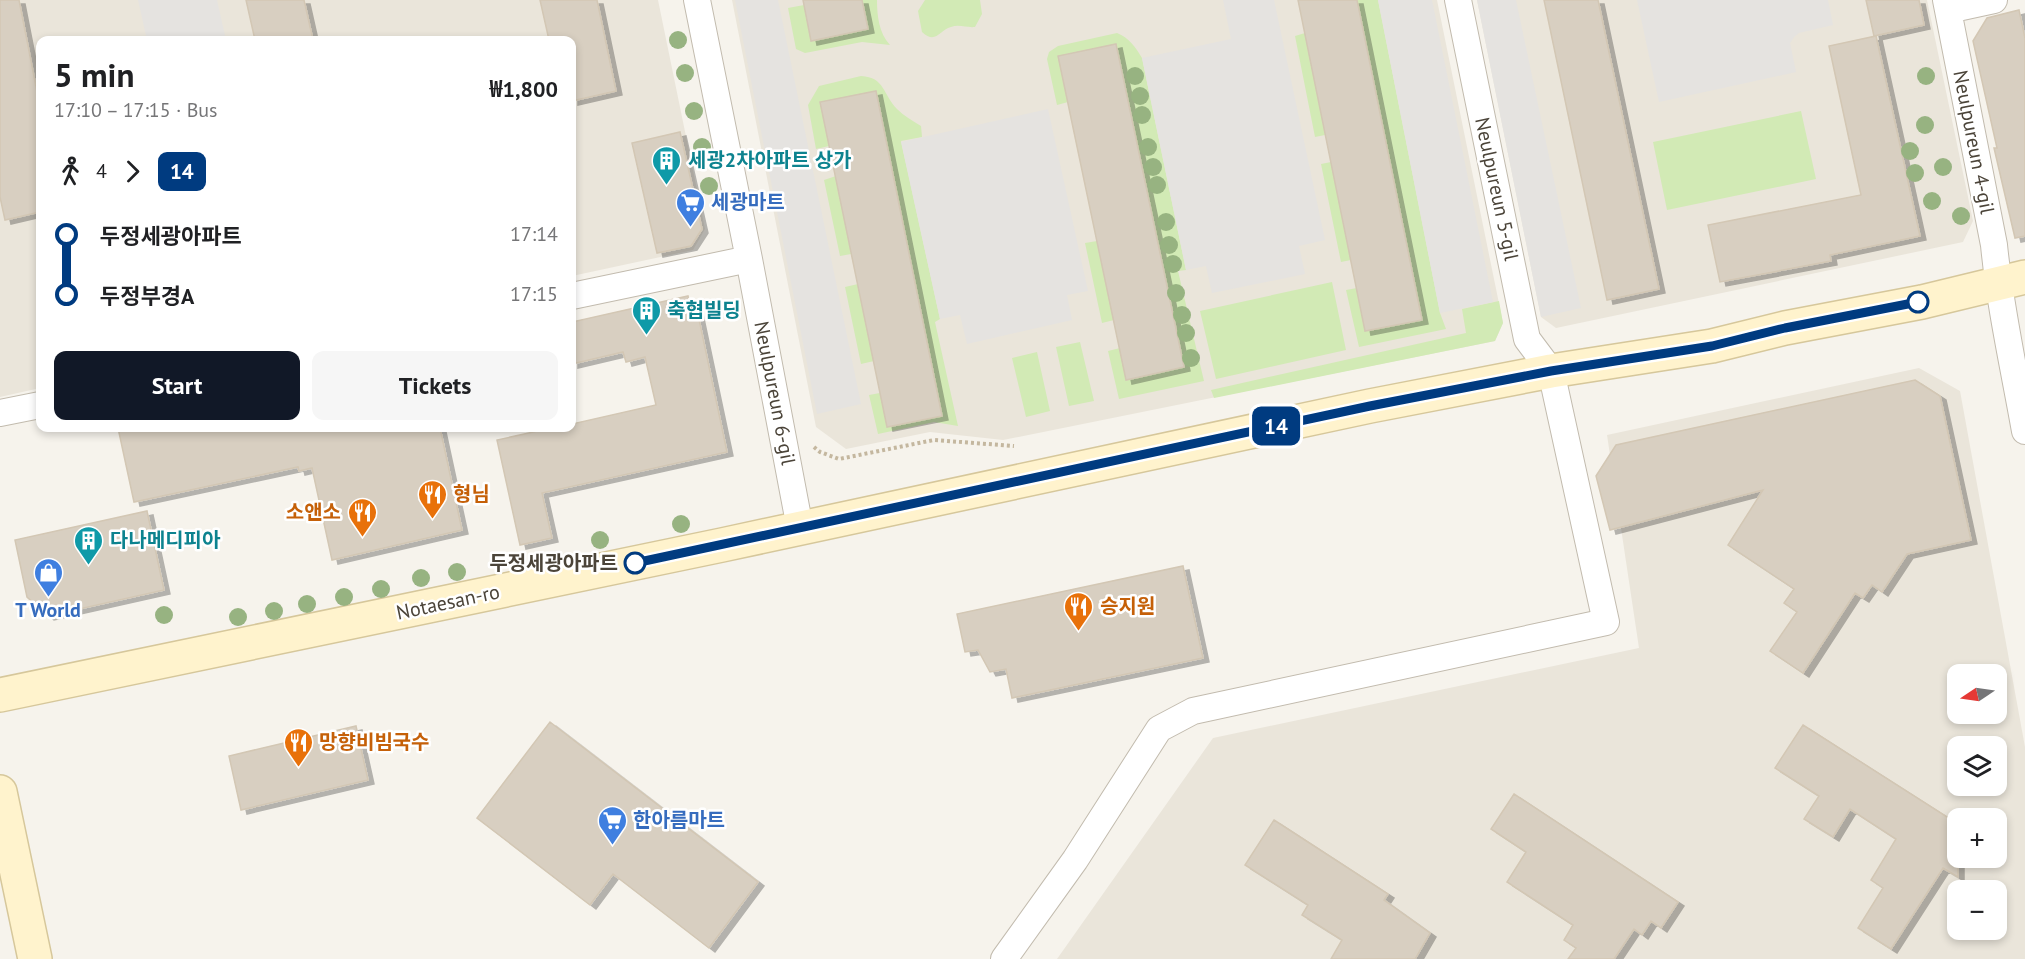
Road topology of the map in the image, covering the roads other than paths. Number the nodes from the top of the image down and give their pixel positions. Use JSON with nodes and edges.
{"nodes":[{"id":1,"x":697,"y":0,"type":"edge"},
{"id":2,"x":1458,"y":0,"type":"edge"},
{"id":3,"x":1994,"y":0,"type":"edge"},
{"id":4,"x":1947,"y":5,"type":"edge"},
{"id":5,"x":749,"y":259,"type":"junction"},
{"id":6,"x":2012,"y":280,"type":"edge"},
{"id":7,"x":576,"y":295,"type":"edge"},
{"id":8,"x":1551,"y":371,"type":"junction"},
{"id":9,"x":36,"y":406,"type":"edge"},
{"id":10,"x":0,"y":413,"type":"edge"},
{"id":11,"x":2025,"y":431,"type":"edge"},
{"id":12,"x":800,"y":528,"type":"junction"},
{"id":13,"x":0,"y":695,"type":"edge"},
{"id":14,"x":0,"y":792,"type":"edge"},
{"id":15,"x":35,"y":959,"type":"edge"},
{"id":16,"x":1004,"y":959,"type":"edge"}],
"edges":[{"from":1,"to":5,"type":"street","name":"Neulpureun 6-gil"},
{"from":2,"to":8,"type":"street","name":"Neulpureun 5-gil"},
{"from":3,"to":4,"type":"street"},
{"from":4,"to":6,"type":"street","name":"Neulpureun 4-gil"},
{"from":5,"to":7,"type":"street"},
{"from":5,"to":12,"type":"street","name":"Neulpureun 6-gil"},
{"from":6,"to":8,"type":"street","name":"Notaesan-ro"},
{"from":6,"to":11,"type":"street","name":"Neulpureun 4-gil"},
{"from":8,"to":12,"type":"street","name":"Notaesan-ro"},
{"from":8,"to":16,"type":"street"},
{"from":9,"to":10,"type":"street"},
{"from":12,"to":13,"type":"street","name":"Notaesan-ro"},
{"from":14,"to":15,"type":"street"}]}
